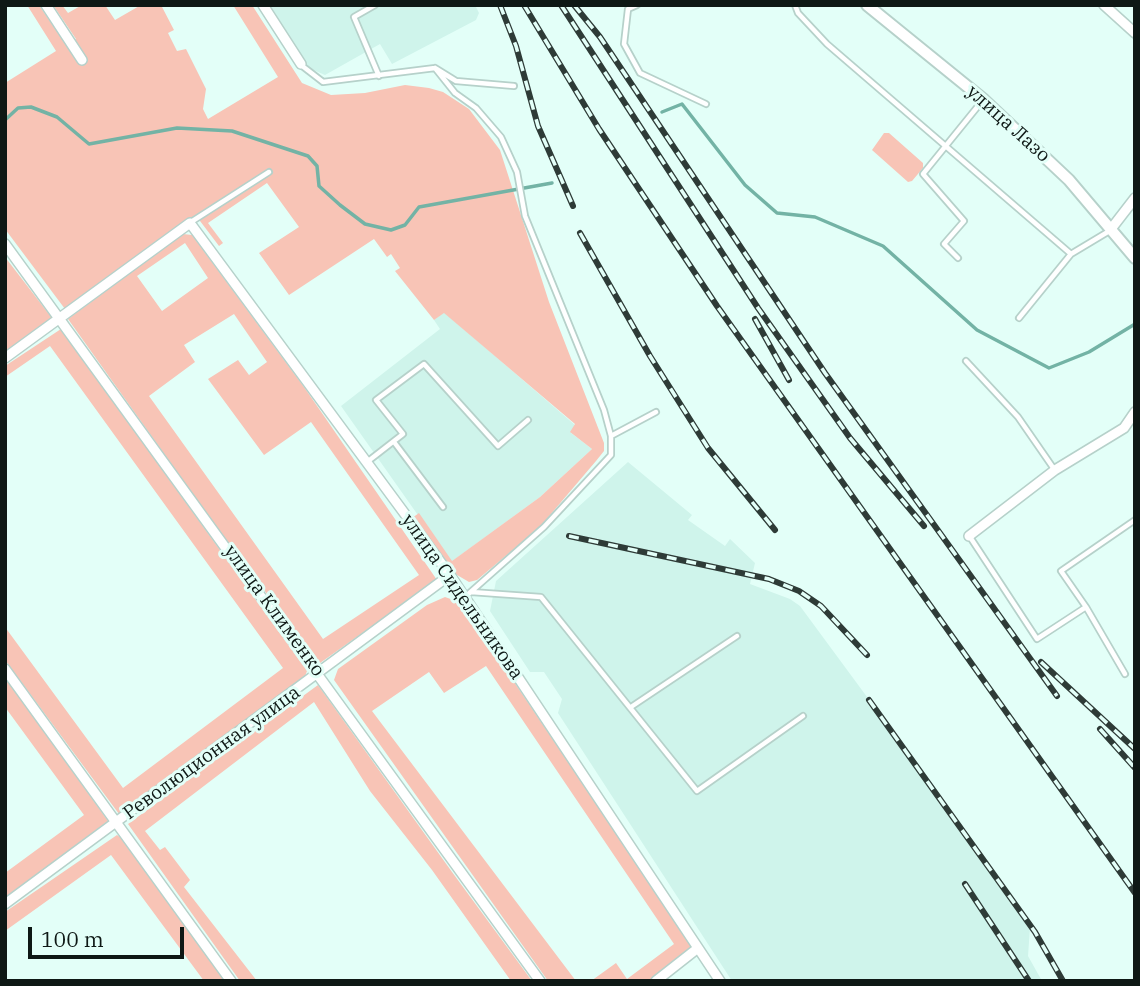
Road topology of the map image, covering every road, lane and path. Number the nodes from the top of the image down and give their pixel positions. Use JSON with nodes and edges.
{"nodes":[{"id":1,"x":46,"y":5,"type":"edge"},
{"id":2,"x":263,"y":5,"type":"edge"},
{"id":3,"x":375,"y":5,"type":"edge"},
{"id":4,"x":637,"y":5,"type":"edge"},
{"id":5,"x":795,"y":5,"type":"edge"},
{"id":6,"x":867,"y":5,"type":"edge"},
{"id":7,"x":1104,"y":5,"type":"edge"},
{"id":8,"x":1135,"y":33,"type":"edge"},
{"id":9,"x":82,"y":60,"type":"dead end"},
{"id":10,"x":300,"y":64,"type":"joint"},
{"id":11,"x":435,"y":68,"type":"junction"},
{"id":12,"x":379,"y":76,"type":"junction"},
{"id":13,"x":514,"y":86,"type":"dead end"},
{"id":14,"x":984,"y":100,"type":"junction"},
{"id":15,"x":706,"y":104,"type":"dead end"},
{"id":16,"x":945,"y":145,"type":"junction"},
{"id":17,"x":269,"y":172,"type":"dead end"},
{"id":18,"x":1135,"y":198,"type":"edge"},
{"id":19,"x":190,"y":223,"type":"junction"},
{"id":20,"x":1111,"y":229,"type":"junction"},
{"id":21,"x":5,"y":244,"type":"edge"},
{"id":22,"x":1071,"y":254,"type":"junction"},
{"id":23,"x":958,"y":258,"type":"dead end"},
{"id":24,"x":1135,"y":258,"type":"edge"},
{"id":25,"x":61,"y":318,"type":"junction"},
{"id":26,"x":1019,"y":318,"type":"dead end"},
{"id":27,"x":5,"y":358,"type":"edge"},
{"id":28,"x":966,"y":361,"type":"dead end"},
{"id":29,"x":656,"y":412,"type":"dead end"},
{"id":30,"x":1135,"y":412,"type":"edge"},
{"id":31,"x":528,"y":420,"type":"dead end"},
{"id":32,"x":611,"y":436,"type":"junction"},
{"id":33,"x":394,"y":442,"type":"junction"},
{"id":34,"x":367,"y":462,"type":"junction"},
{"id":35,"x":1055,"y":470,"type":"junction"},
{"id":36,"x":443,"y":507,"type":"dead end"},
{"id":37,"x":1135,"y":520,"type":"edge"},
{"id":38,"x":969,"y":536,"type":"joint"},
{"id":39,"x":450,"y":575,"type":"junction"},
{"id":40,"x":467,"y":595,"type":"junction"},
{"id":41,"x":1086,"y":607,"type":"junction"},
{"id":42,"x":737,"y":636,"type":"dead end"},
{"id":43,"x":5,"y":669,"type":"edge"},
{"id":44,"x":320,"y":674,"type":"junction"},
{"id":45,"x":1125,"y":674,"type":"dead end"},
{"id":46,"x":631,"y":707,"type":"junction"},
{"id":47,"x":803,"y":716,"type":"dead end"},
{"id":48,"x":118,"y":823,"type":"junction"},
{"id":49,"x":5,"y":904,"type":"edge"},
{"id":50,"x":698,"y":948,"type":"junction"},
{"id":51,"x":231,"y":981,"type":"edge"},
{"id":52,"x":540,"y":981,"type":"edge"},
{"id":53,"x":656,"y":981,"type":"edge"},
{"id":54,"x":720,"y":981,"type":"edge"}],
"edges":[{"from":1,"to":9,"type":"street"},
{"from":2,"to":10,"type":"street"},
{"from":3,"to":12,"type":"lane"},
{"from":4,"to":15,"type":"lane"},
{"from":5,"to":16,"type":"lane"},
{"from":6,"to":14,"type":"street","name":"улица Лазо"},
{"from":7,"to":8,"type":"street"},
{"from":10,"to":12,"type":"lane"},
{"from":11,"to":12,"type":"lane"},
{"from":11,"to":13,"type":"lane"},
{"from":11,"to":32,"type":"lane"},
{"from":14,"to":16,"type":"lane"},
{"from":14,"to":20,"type":"street","name":"улица Лазо"},
{"from":16,"to":22,"type":"lane"},
{"from":16,"to":23,"type":"lane"},
{"from":17,"to":19,"type":"lane"},
{"from":18,"to":20,"type":"street"},
{"from":19,"to":25,"type":"street"},
{"from":19,"to":34,"type":"street","name":"улица Сидельникова"},
{"from":20,"to":22,"type":"lane"},
{"from":20,"to":24,"type":"street","name":"улица Лазо"},
{"from":21,"to":25,"type":"street","name":"улица Клименко"},
{"from":22,"to":26,"type":"lane"},
{"from":25,"to":27,"type":"street"},
{"from":25,"to":44,"type":"street","name":"улица Клименко"},
{"from":28,"to":35,"type":"lane"},
{"from":29,"to":32,"type":"lane"},
{"from":30,"to":35,"type":"street"},
{"from":31,"to":33,"type":"lane"},
{"from":32,"to":40,"type":"lane"},
{"from":33,"to":34,"type":"lane"},
{"from":33,"to":36,"type":"lane"},
{"from":34,"to":39,"type":"street","name":"улица Сидельникова"},
{"from":35,"to":38,"type":"street"},
{"from":37,"to":41,"type":"lane"},
{"from":38,"to":41,"type":"lane"},
{"from":39,"to":40,"type":"street","name":"улица Сидельникова"},
{"from":39,"to":44,"type":"street","name":"Революционная улица"},
{"from":40,"to":46,"type":"lane"},
{"from":40,"to":50,"type":"street","name":"улица Сидельникова"},
{"from":41,"to":45,"type":"lane"},
{"from":42,"to":46,"type":"lane"},
{"from":43,"to":48,"type":"street"},
{"from":44,"to":48,"type":"street","name":"Революционная улица"},
{"from":44,"to":52,"type":"street","name":"улица Клименко"},
{"from":46,"to":47,"type":"lane"},
{"from":48,"to":49,"type":"street","name":"Революционная улица"},
{"from":48,"to":51,"type":"street"},
{"from":50,"to":53,"type":"street"},
{"from":50,"to":54,"type":"street","name":"улица Сидельникова"}]}
